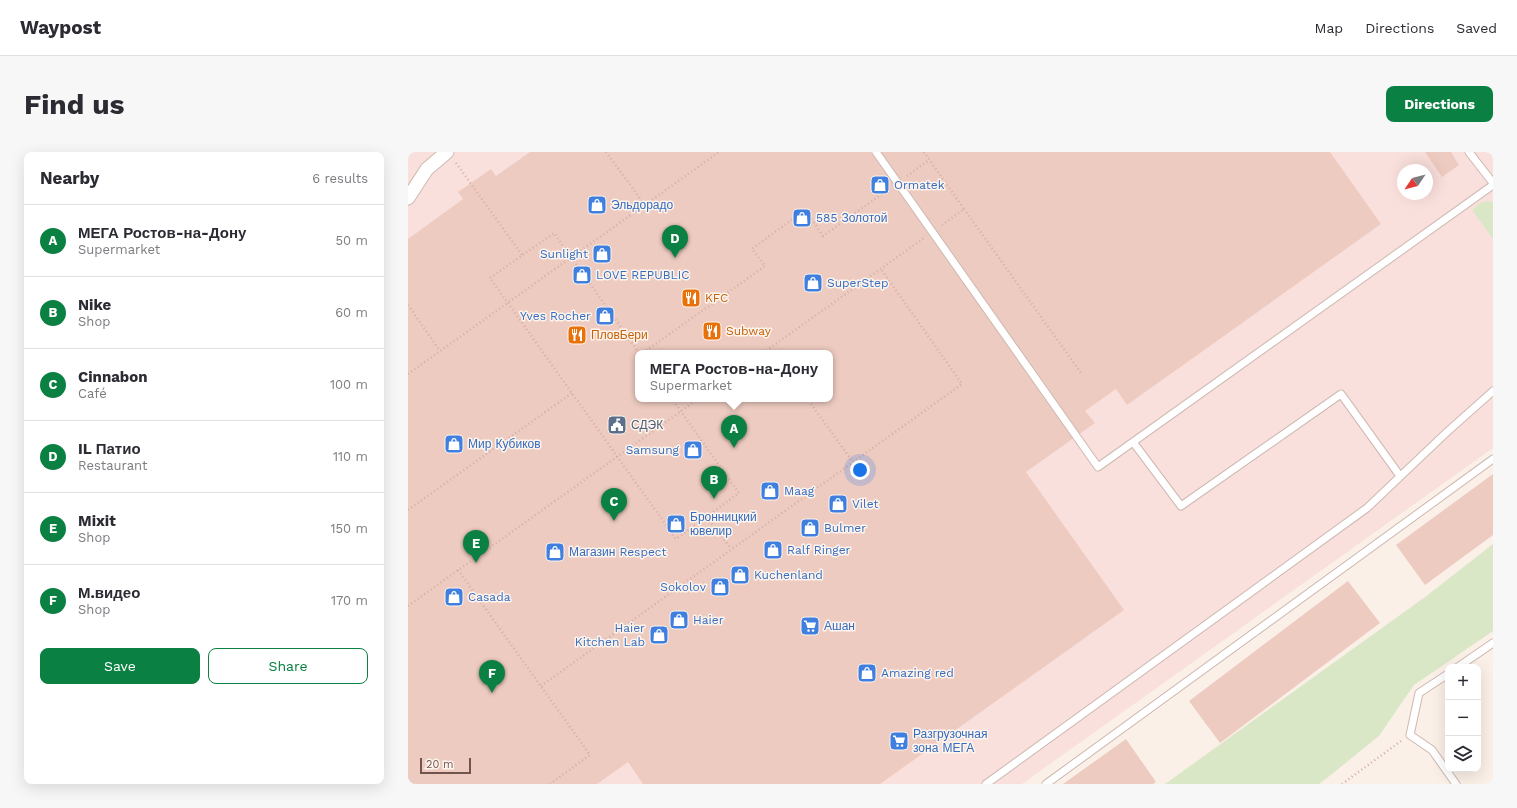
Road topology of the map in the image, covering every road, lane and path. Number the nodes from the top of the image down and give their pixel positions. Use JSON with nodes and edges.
{"nodes":[{"id":1,"x":606,"y":152,"type":"edge"},
{"id":2,"x":719,"y":152,"type":"edge"},
{"id":3,"x":876,"y":152,"type":"edge"},
{"id":4,"x":924,"y":152,"type":"edge"},
{"id":5,"x":1469,"y":152,"type":"edge"},
{"id":6,"x":450,"y":155,"type":"edge"},
{"id":7,"x":929,"y":160,"type":"junction"},
{"id":8,"x":904,"y":178,"type":"dead end"},
{"id":9,"x":1493,"y":184,"type":"edge"},
{"id":10,"x":892,"y":187,"type":"dead end"},
{"id":11,"x":408,"y":198,"type":"edge"},
{"id":12,"x":645,"y":205,"type":"junction"},
{"id":13,"x":964,"y":209,"type":"junction"},
{"id":14,"x":939,"y":228,"type":"dead end"},
{"id":15,"x":926,"y":237,"type":"dead end"},
{"id":16,"x":522,"y":255,"type":"junction"},
{"id":17,"x":571,"y":257,"type":"junction"},
{"id":18,"x":881,"y":269,"type":"junction"},
{"id":19,"x":508,"y":302,"type":"junction"},
{"id":20,"x":408,"y":305,"type":"edge"},
{"id":21,"x":637,"y":350,"type":"edge"},
{"id":22,"x":647,"y":350,"type":"edge"},
{"id":23,"x":767,"y":350,"type":"edge"},
{"id":24,"x":440,"y":351,"type":"junction"},
{"id":25,"x":1081,"y":373,"type":"dead end"},
{"id":26,"x":408,"y":374,"type":"edge"},
{"id":27,"x":1493,"y":391,"type":"edge"},
{"id":28,"x":572,"y":393,"type":"junction"},
{"id":29,"x":674,"y":402,"type":"edge"},
{"id":30,"x":694,"y":402,"type":"edge"},
{"id":31,"x":811,"y":404,"type":"dead end"},
{"id":32,"x":681,"y":412,"type":"junction"},
{"id":33,"x":1133,"y":442,"type":"junction"},
{"id":34,"x":617,"y":457,"type":"junction"},
{"id":35,"x":1493,"y":459,"type":"edge"},
{"id":36,"x":853,"y":462,"type":"junction"},
{"id":37,"x":1400,"y":476,"type":"junction"},
{"id":38,"x":408,"y":510,"type":"edge"},
{"id":39,"x":707,"y":517,"type":"junction"},
{"id":40,"x":731,"y":549,"type":"junction"},
{"id":41,"x":458,"y":570,"type":"junction"},
{"id":42,"x":408,"y":606,"type":"edge"},
{"id":43,"x":1493,"y":643,"type":"edge"},
{"id":44,"x":1462,"y":664,"type":"edge"},
{"id":45,"x":1445,"y":676,"type":"edge"},
{"id":46,"x":541,"y":686,"type":"junction"},
{"id":47,"x":1410,"y":735,"type":"junction"},
{"id":48,"x":550,"y":784,"type":"edge"},
{"id":49,"x":986,"y":784,"type":"edge"},
{"id":50,"x":1046,"y":784,"type":"edge"},
{"id":51,"x":1342,"y":784,"type":"edge"},
{"id":52,"x":1456,"y":784,"type":"edge"}],
"edges":[{"from":1,"to":12,"type":"path"},
{"from":2,"to":12,"type":"path"},
{"from":3,"to":33,"type":"lane"},
{"from":4,"to":7,"type":"path"},
{"from":5,"to":9,"type":"lane"},
{"from":6,"to":11,"type":"street"},
{"from":6,"to":16,"type":"path"},
{"from":7,"to":8,"type":"path"},
{"from":7,"to":13,"type":"path"},
{"from":9,"to":33,"type":"lane"},
{"from":10,"to":22,"type":"path"},
{"from":12,"to":17,"type":"path"},
{"from":13,"to":14,"type":"path"},
{"from":13,"to":25,"type":"path"},
{"from":15,"to":18,"type":"path"},
{"from":16,"to":17,"type":"path"},
{"from":16,"to":19,"type":"path"},
{"from":17,"to":19,"type":"path"},
{"from":17,"to":21,"type":"path"},
{"from":18,"to":23,"type":"path"},
{"from":18,"to":36,"type":"path"},
{"from":19,"to":24,"type":"path"},
{"from":19,"to":28,"type":"path"},
{"from":20,"to":24,"type":"path"},
{"from":24,"to":26,"type":"path"},
{"from":27,"to":37,"type":"lane"},
{"from":28,"to":34,"type":"path"},
{"from":28,"to":38,"type":"path"},
{"from":29,"to":32,"type":"path"},
{"from":30,"to":32,"type":"path"},
{"from":31,"to":36,"type":"path"},
{"from":32,"to":34,"type":"path"},
{"from":32,"to":39,"type":"path"},
{"from":33,"to":37,"type":"lane"},
{"from":34,"to":39,"type":"path"},
{"from":34,"to":41,"type":"path"},
{"from":35,"to":50,"type":"lane"},
{"from":36,"to":40,"type":"path"},
{"from":37,"to":49,"type":"lane"},
{"from":39,"to":40,"type":"path"},
{"from":40,"to":46,"type":"path"},
{"from":41,"to":42,"type":"path"},
{"from":41,"to":46,"type":"path"},
{"from":43,"to":44,"type":"lane"},
{"from":45,"to":47,"type":"lane"},
{"from":46,"to":48,"type":"path"},
{"from":47,"to":51,"type":"path"},
{"from":47,"to":52,"type":"lane"}]}
